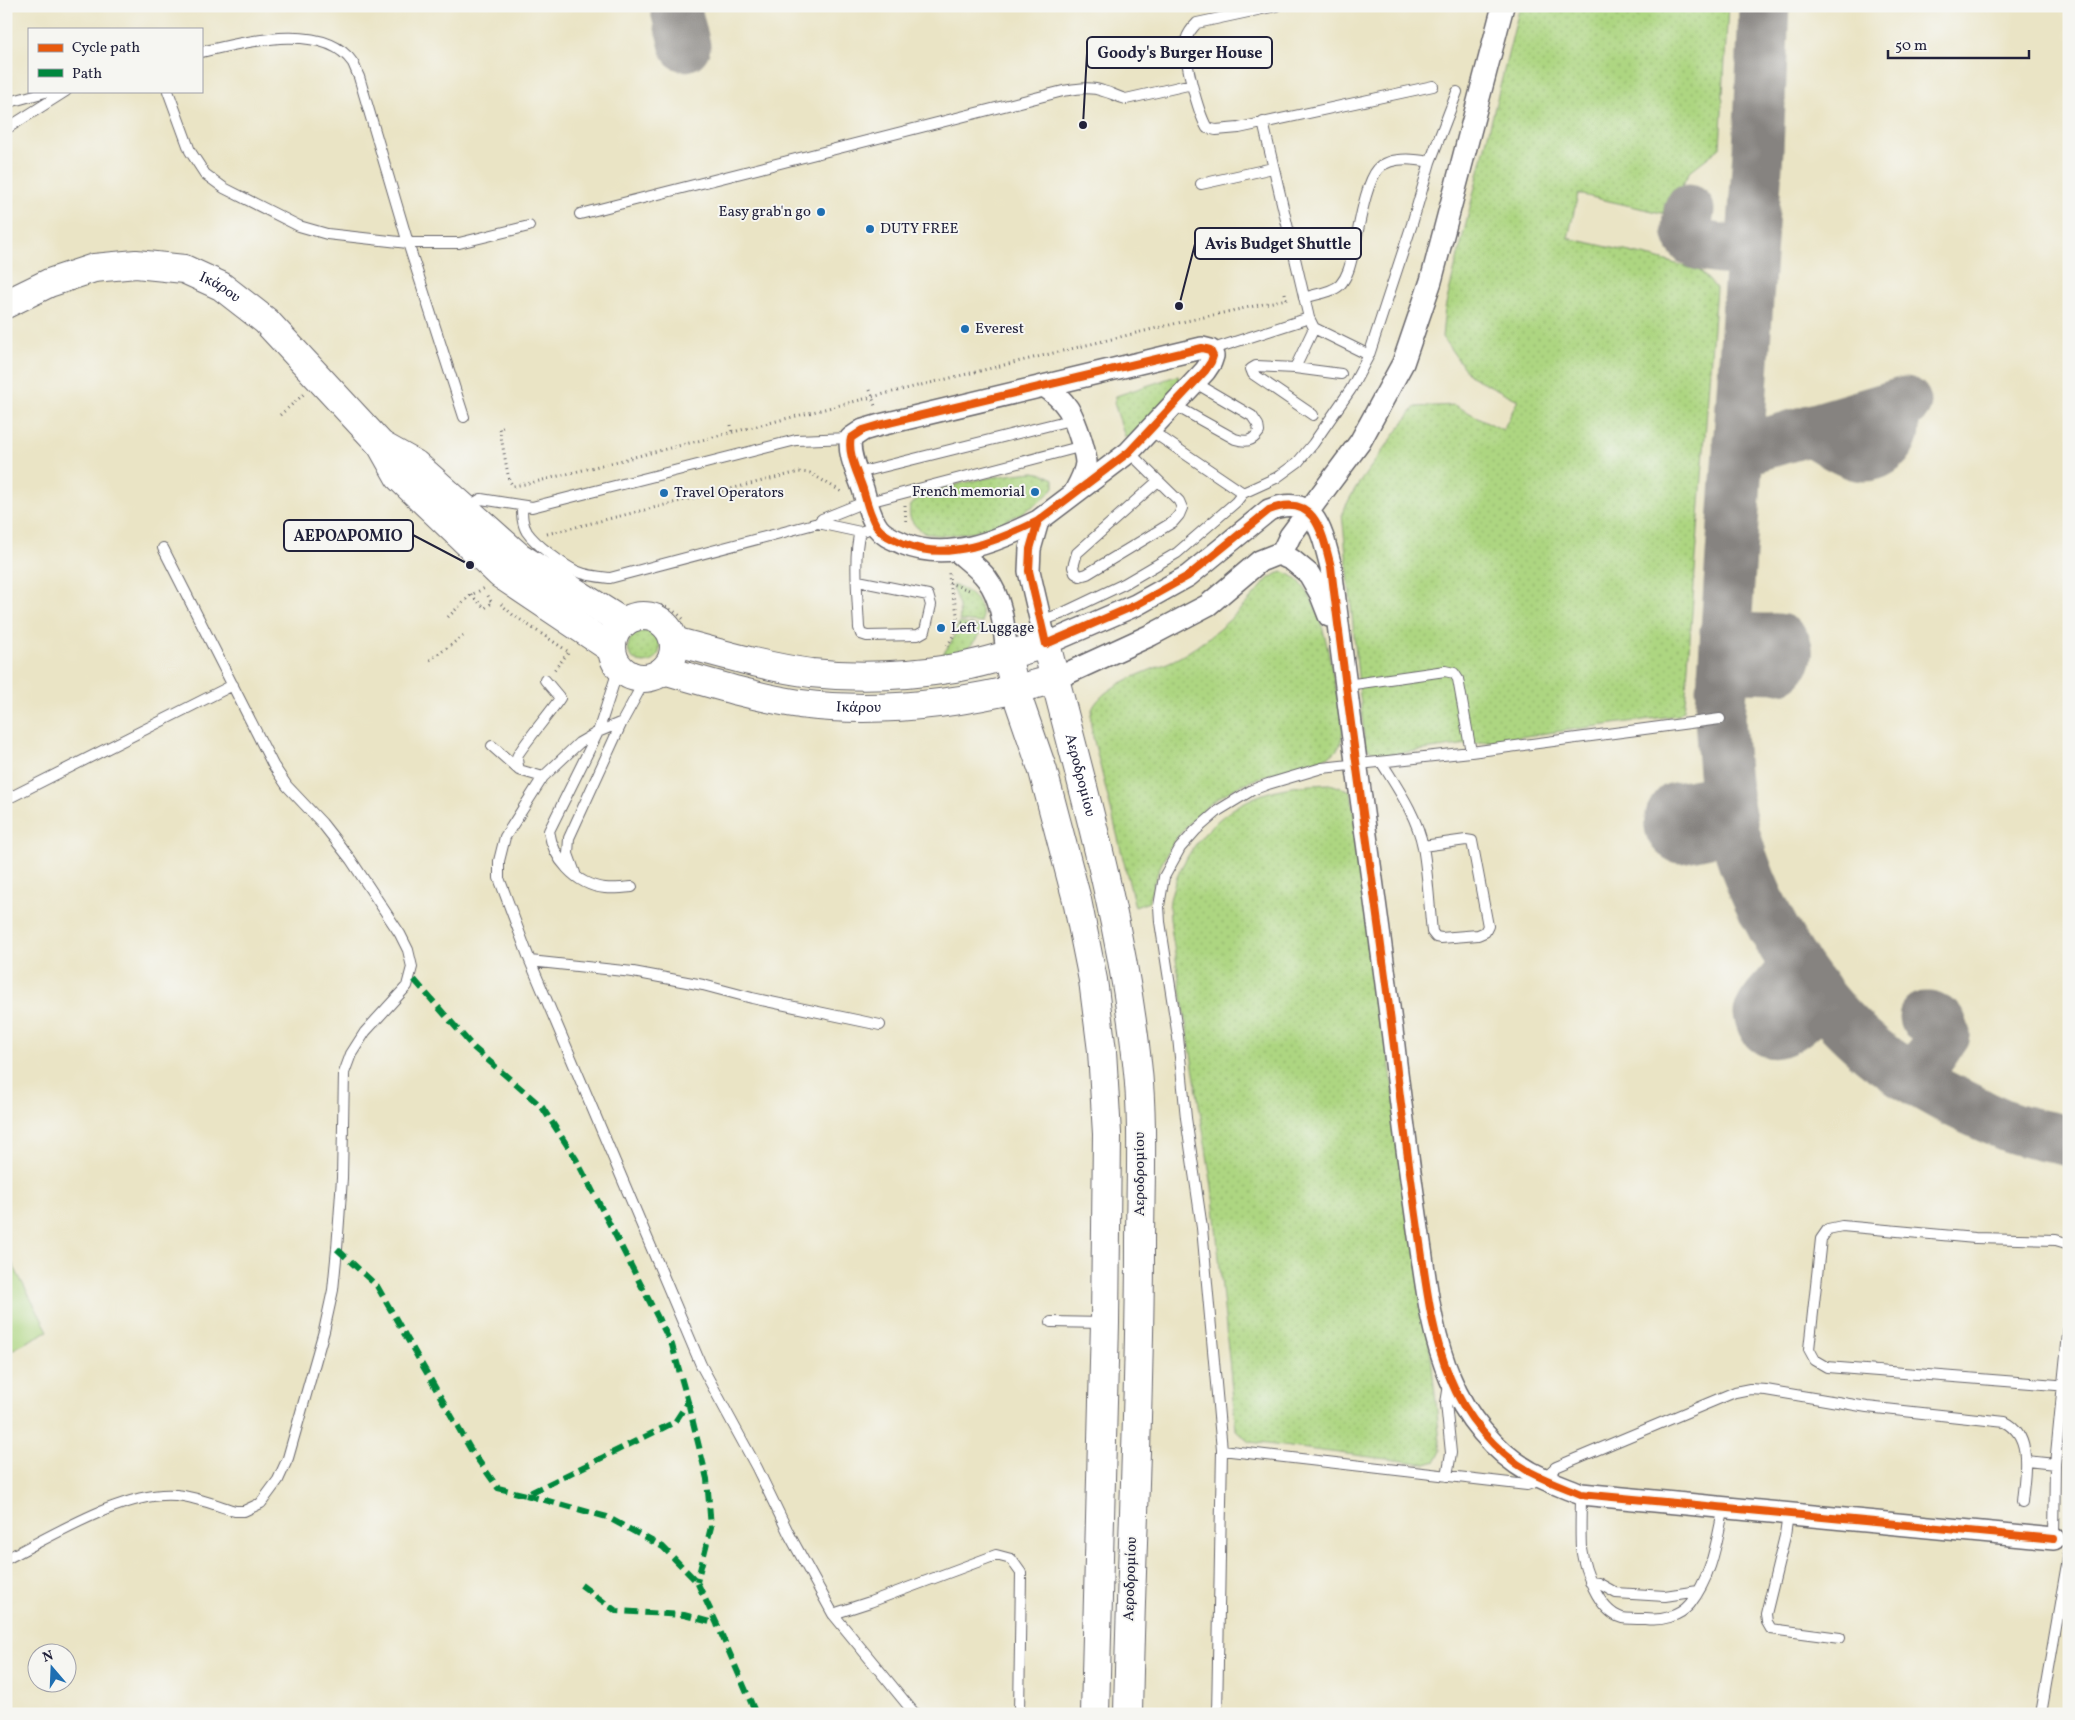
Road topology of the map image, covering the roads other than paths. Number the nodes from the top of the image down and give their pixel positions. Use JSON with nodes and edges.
{"nodes":[{"id":1,"x":1276,"y":6,"type":"edge"},
{"id":2,"x":1503,"y":6,"type":"edge"},
{"id":3,"x":202,"y":52,"type":"edge"},
{"id":4,"x":1192,"y":84,"type":"junction"},
{"id":5,"x":1433,"y":86,"type":"dead end"},
{"id":6,"x":45,"y":92,"type":"edge"},
{"id":7,"x":64,"y":92,"type":"edge"},
{"id":8,"x":168,"y":92,"type":"edge"},
{"id":9,"x":1457,"y":92,"type":"dead end"},
{"id":10,"x":6,"y":103,"type":"edge"},
{"id":11,"x":1263,"y":122,"type":"junction"},
{"id":12,"x":6,"y":129,"type":"edge"},
{"id":13,"x":1430,"y":162,"type":"junction"},
{"id":14,"x":1274,"y":168,"type":"junction"},
{"id":15,"x":1201,"y":184,"type":"dead end"},
{"id":16,"x":580,"y":214,"type":"dead end"},
{"id":17,"x":529,"y":226,"type":"dead end"},
{"id":18,"x":408,"y":243,"type":"junction"},
{"id":19,"x":1304,"y":298,"type":"junction"},
{"id":20,"x":6,"y":304,"type":"edge"},
{"id":21,"x":1311,"y":323,"type":"junction"},
{"id":22,"x":1210,"y":350,"type":"junction"},
{"id":23,"x":1369,"y":355,"type":"junction"},
{"id":24,"x":1295,"y":368,"type":"junction"},
{"id":25,"x":1341,"y":374,"type":"dead end"},
{"id":26,"x":1194,"y":382,"type":"junction"},
{"id":27,"x":1044,"y":386,"type":"junction"},
{"id":28,"x":1174,"y":404,"type":"junction"},
{"id":29,"x":1313,"y":415,"type":"dead end"},
{"id":30,"x":464,"y":417,"type":"dead end"},
{"id":31,"x":1074,"y":419,"type":"junction"},
{"id":32,"x":1150,"y":430,"type":"junction"},
{"id":33,"x":851,"y":438,"type":"junction"},
{"id":34,"x":381,"y":446,"type":"junction"},
{"id":35,"x":1083,"y":446,"type":"junction"},
{"id":36,"x":1129,"y":452,"type":"junction"},
{"id":37,"x":858,"y":473,"type":"junction"},
{"id":38,"x":1158,"y":481,"type":"junction"},
{"id":39,"x":1074,"y":493,"type":"junction"},
{"id":40,"x":1243,"y":493,"type":"junction"},
{"id":41,"x":866,"y":502,"type":"junction"},
{"id":42,"x":522,"y":506,"type":"junction"},
{"id":43,"x":465,"y":509,"type":"junction"},
{"id":44,"x":1308,"y":511,"type":"junction"},
{"id":45,"x":1038,"y":520,"type":"junction"},
{"id":46,"x":818,"y":523,"type":"junction"},
{"id":47,"x":869,"y":530,"type":"junction"},
{"id":48,"x":163,"y":548,"type":"dead end"},
{"id":49,"x":956,"y":550,"type":"junction"},
{"id":50,"x":1281,"y":555,"type":"junction"},
{"id":51,"x":858,"y":581,"type":"junction"},
{"id":52,"x":1136,"y":605,"type":"junction"},
{"id":53,"x":627,"y":615,"type":"junction"},
{"id":54,"x":1044,"y":632,"type":"junction"},
{"id":55,"x":681,"y":633,"type":"junction"},
{"id":56,"x":1151,"y":635,"type":"junction"},
{"id":57,"x":1340,"y":649,"type":"junction"},
{"id":58,"x":1007,"y":654,"type":"junction"},
{"id":59,"x":616,"y":658,"type":"junction"},
{"id":60,"x":655,"y":674,"type":"junction"},
{"id":61,"x":1055,"y":679,"type":"junction"},
{"id":62,"x":545,"y":680,"type":"road end"},
{"id":63,"x":233,"y":685,"type":"junction"},
{"id":64,"x":1346,"y":685,"type":"junction"},
{"id":65,"x":1015,"y":690,"type":"junction"},
{"id":66,"x":1720,"y":719,"type":"dead end"},
{"id":67,"x":622,"y":722,"type":"junction"},
{"id":68,"x":598,"y":732,"type":"junction"},
{"id":69,"x":492,"y":746,"type":"dead end"},
{"id":70,"x":1471,"y":752,"type":"junction"},
{"id":71,"x":1382,"y":763,"type":"junction"},
{"id":72,"x":1356,"y":766,"type":"junction"},
{"id":73,"x":519,"y":770,"type":"junction"},
{"id":74,"x":543,"y":777,"type":"junction"},
{"id":75,"x":6,"y":794,"type":"edge"},
{"id":76,"x":1423,"y":846,"type":"junction"},
{"id":77,"x":576,"y":876,"type":"junction"},
{"id":78,"x":632,"y":888,"type":"dead end"},
{"id":79,"x":530,"y":961,"type":"junction"},
{"id":80,"x":880,"y":1024,"type":"dead end"},
{"id":81,"x":2069,"y":1246,"type":"edge"},
{"id":82,"x":1051,"y":1322,"type":"dead end"},
{"id":83,"x":1105,"y":1323,"type":"junction"},
{"id":84,"x":2069,"y":1324,"type":"edge"},
{"id":85,"x":1450,"y":1379,"type":"junction"},
{"id":86,"x":2066,"y":1386,"type":"edge"},
{"id":87,"x":1222,"y":1450,"type":"junction"},
{"id":88,"x":2026,"y":1462,"type":"junction"},
{"id":89,"x":2055,"y":1464,"type":"junction"},
{"id":90,"x":1447,"y":1476,"type":"junction"},
{"id":91,"x":1543,"y":1479,"type":"junction"},
{"id":92,"x":1581,"y":1494,"type":"junction"},
{"id":93,"x":2022,"y":1502,"type":"dead end"},
{"id":94,"x":1724,"y":1507,"type":"junction"},
{"id":95,"x":1788,"y":1514,"type":"junction"},
{"id":96,"x":2064,"y":1544,"type":"edge"},
{"id":97,"x":6,"y":1558,"type":"edge"},
{"id":98,"x":1590,"y":1582,"type":"junction"},
{"id":99,"x":1698,"y":1591,"type":"junction"},
{"id":100,"x":833,"y":1614,"type":"junction"},
{"id":101,"x":1840,"y":1638,"type":"dead end"},
{"id":102,"x":914,"y":1714,"type":"edge"},
{"id":103,"x":1019,"y":1714,"type":"edge"},
{"id":104,"x":1095,"y":1714,"type":"edge"},
{"id":105,"x":1128,"y":1714,"type":"edge"},
{"id":106,"x":1217,"y":1714,"type":"edge"},
{"id":107,"x":2041,"y":1714,"type":"edge"}],
"edges":[{"from":1,"to":4,"type":"lane"},
{"from":2,"to":44,"type":"street"},
{"from":3,"to":18,"type":"lane"},
{"from":4,"to":11,"type":"lane"},
{"from":4,"to":16,"type":"lane"},
{"from":5,"to":11,"type":"lane"},
{"from":6,"to":10,"type":"lane"},
{"from":7,"to":12,"type":"lane"},
{"from":8,"to":18,"type":"lane"},
{"from":9,"to":13,"type":"lane"},
{"from":11,"to":14,"type":"lane"},
{"from":13,"to":19,"type":"lane"},
{"from":13,"to":23,"type":"lane"},
{"from":14,"to":15,"type":"lane"},
{"from":14,"to":19,"type":"lane"},
{"from":17,"to":18,"type":"lane"},
{"from":18,"to":30,"type":"lane"},
{"from":19,"to":21,"type":"lane"},
{"from":20,"to":34,"type":"main road","name":"Ικάρου"},
{"from":21,"to":22,"type":"lane"},
{"from":21,"to":23,"type":"lane"},
{"from":21,"to":24,"type":"lane"},
{"from":22,"to":26,"type":"street"},
{"from":22,"to":27,"type":"street"},
{"from":23,"to":40,"type":"lane"},
{"from":24,"to":25,"type":"lane"},
{"from":24,"to":29,"type":"lane"},
{"from":26,"to":28,"type":"street"},
{"from":26,"to":28,"type":"lane"},
{"from":27,"to":31,"type":"street"},
{"from":27,"to":33,"type":"street"},
{"from":28,"to":32,"type":"street"},
{"from":31,"to":35,"type":"street"},
{"from":31,"to":37,"type":"lane"},
{"from":32,"to":36,"type":"street"},
{"from":32,"to":40,"type":"lane"},
{"from":33,"to":37,"type":"street"},
{"from":33,"to":42,"type":"lane"},
{"from":34,"to":43,"type":"main road","name":"Ικάρου"},
{"from":34,"to":59,"type":"main road","name":"Ικάρου"},
{"from":35,"to":39,"type":"street"},
{"from":35,"to":41,"type":"lane"},
{"from":36,"to":38,"type":"lane"},
{"from":36,"to":39,"type":"street"},
{"from":37,"to":41,"type":"street"},
{"from":38,"to":38,"type":"lane"},
{"from":39,"to":45,"type":"street"},
{"from":40,"to":54,"type":"lane"},
{"from":41,"to":46,"type":"lane"},
{"from":41,"to":47,"type":"street"},
{"from":42,"to":43,"type":"lane"},
{"from":42,"to":46,"type":"lane"},
{"from":43,"to":53,"type":"main road","name":"Ικάρου"},
{"from":44,"to":50,"type":"street"},
{"from":44,"to":52,"type":"street"},
{"from":44,"to":57,"type":"street"},
{"from":45,"to":49,"type":"street"},
{"from":45,"to":54,"type":"street"},
{"from":46,"to":47,"type":"lane"},
{"from":47,"to":49,"type":"street"},
{"from":47,"to":51,"type":"lane"},
{"from":48,"to":63,"type":"lane"},
{"from":49,"to":58,"type":"street"},
{"from":50,"to":56,"type":"street"},
{"from":50,"to":57,"type":"street"},
{"from":51,"to":51,"type":"lane"},
{"from":52,"to":54,"type":"street"},
{"from":52,"to":56,"type":"street"},
{"from":53,"to":55,"type":"main road"},
{"from":53,"to":59,"type":"main road"},
{"from":54,"to":58,"type":"main road","name":"Ικάρου"},
{"from":54,"to":61,"type":"main road","name":"Αεροδρομίου"},
{"from":55,"to":58,"type":"main road","name":"Ικάρου"},
{"from":55,"to":60,"type":"main road"},
{"from":56,"to":61,"type":"street"},
{"from":57,"to":64,"type":"street"},
{"from":58,"to":65,"type":"main road"},
{"from":59,"to":60,"type":"main road"},
{"from":59,"to":68,"type":"lane"},
{"from":60,"to":65,"type":"main road","name":"Ικάρου"},
{"from":60,"to":67,"type":"lane"},
{"from":61,"to":65,"type":"main road","name":"Ικάρου"},
{"from":61,"to":105,"type":"main road","name":"Αεροδρομίου"},
{"from":62,"to":73,"type":"lane"},
{"from":63,"to":75,"type":"lane"},
{"from":63,"to":97,"type":"lane"},
{"from":64,"to":70,"type":"lane"},
{"from":64,"to":72,"type":"street"},
{"from":65,"to":83,"type":"main road"},
{"from":66,"to":70,"type":"lane"},
{"from":67,"to":68,"type":"lane"},
{"from":67,"to":77,"type":"lane"},
{"from":68,"to":74,"type":"lane"},
{"from":68,"to":77,"type":"lane"},
{"from":69,"to":73,"type":"lane"},
{"from":70,"to":71,"type":"lane"},
{"from":71,"to":72,"type":"lane"},
{"from":71,"to":76,"type":"lane"},
{"from":72,"to":85,"type":"street"},
{"from":72,"to":87,"type":"lane"},
{"from":73,"to":74,"type":"lane"},
{"from":74,"to":79,"type":"lane"},
{"from":76,"to":76,"type":"lane"},
{"from":77,"to":78,"type":"lane"},
{"from":79,"to":80,"type":"lane"},
{"from":79,"to":100,"type":"lane"},
{"from":81,"to":86,"type":"lane"},
{"from":82,"to":83,"type":"lane"},
{"from":83,"to":104,"type":"main road"},
{"from":84,"to":86,"type":"lane"},
{"from":85,"to":90,"type":"lane"},
{"from":85,"to":91,"type":"street"},
{"from":86,"to":89,"type":"lane"},
{"from":87,"to":90,"type":"lane"},
{"from":87,"to":106,"type":"lane"},
{"from":88,"to":89,"type":"lane"},
{"from":88,"to":91,"type":"lane"},
{"from":88,"to":93,"type":"lane"},
{"from":89,"to":96,"type":"lane"},
{"from":90,"to":91,"type":"lane"},
{"from":91,"to":92,"type":"street"},
{"from":92,"to":94,"type":"street"},
{"from":92,"to":98,"type":"lane"},
{"from":94,"to":95,"type":"street"},
{"from":94,"to":99,"type":"lane"},
{"from":95,"to":96,"type":"street"},
{"from":95,"to":101,"type":"lane"},
{"from":96,"to":107,"type":"lane"},
{"from":98,"to":99,"type":"lane"},
{"from":98,"to":99,"type":"lane"},
{"from":100,"to":102,"type":"lane"},
{"from":100,"to":103,"type":"lane"}]}
